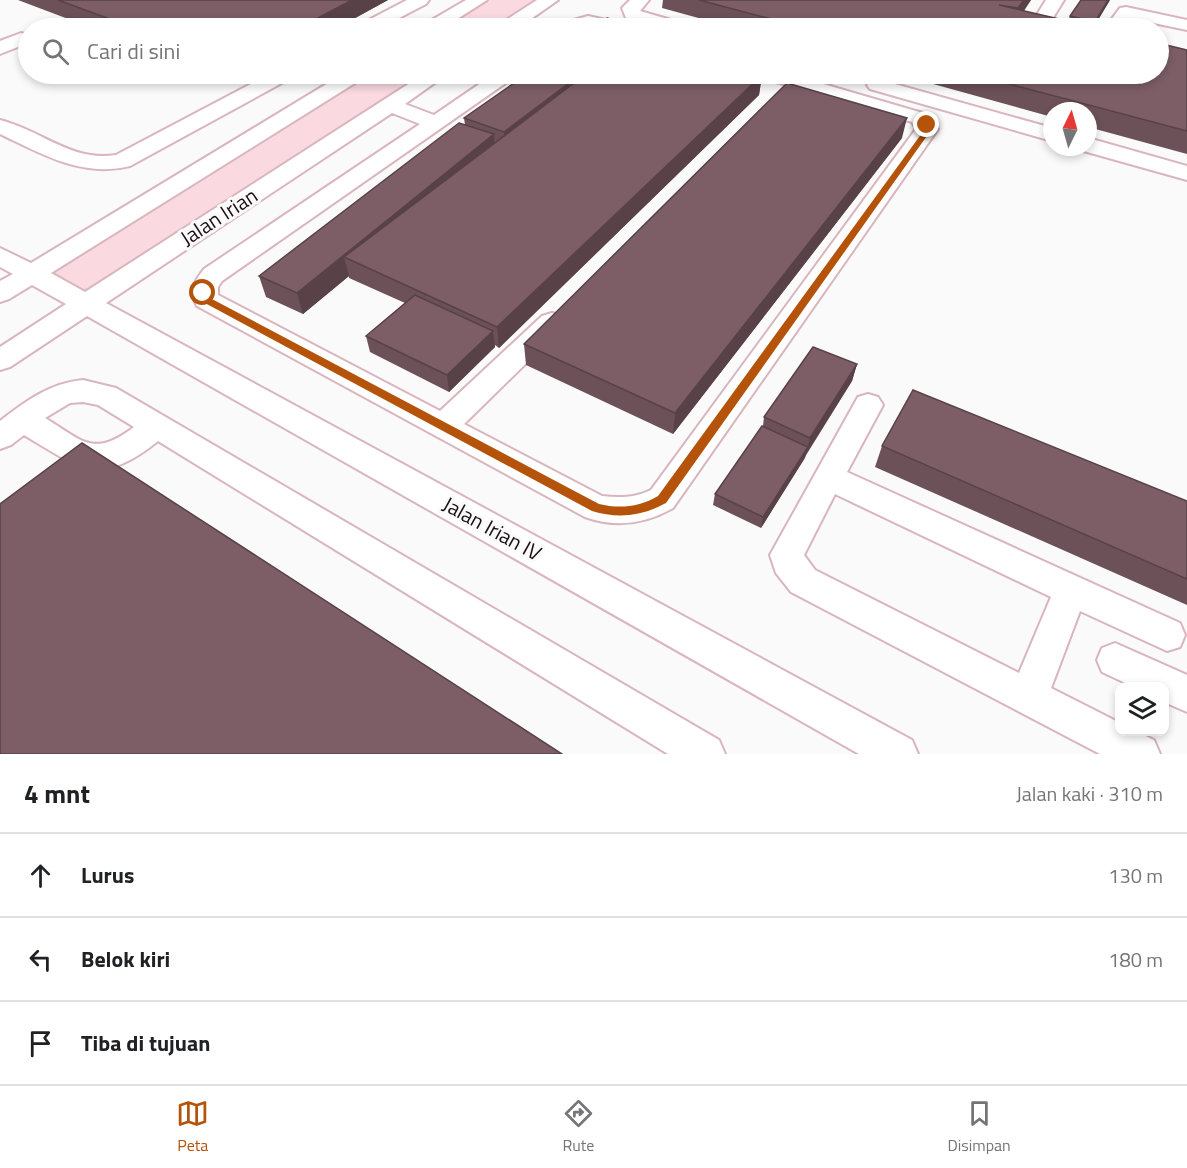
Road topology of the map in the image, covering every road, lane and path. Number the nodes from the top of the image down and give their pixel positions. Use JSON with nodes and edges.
{"nodes":[{"id":1,"x":420,"y":0,"type":"edge"},
{"id":2,"x":478,"y":0,"type":"edge"},
{"id":3,"x":549,"y":0,"type":"edge"},
{"id":4,"x":640,"y":0,"type":"edge"},
{"id":5,"x":1055,"y":0,"type":"edge"},
{"id":6,"x":386,"y":18,"type":"edge"},
{"id":7,"x":448,"y":18,"type":"edge"},
{"id":8,"x":521,"y":18,"type":"edge"},
{"id":9,"x":645,"y":18,"type":"edge"},
{"id":10,"x":1044,"y":18,"type":"edge"},
{"id":11,"x":1122,"y":18,"type":"edge"},
{"id":12,"x":1155,"y":18,"type":"edge"},
{"id":13,"x":18,"y":40,"type":"edge"},
{"id":14,"x":0,"y":48,"type":"edge"},
{"id":15,"x":265,"y":84,"type":"edge"},
{"id":16,"x":340,"y":84,"type":"edge"},
{"id":17,"x":422,"y":84,"type":"edge"},
{"id":18,"x":492,"y":84,"type":"edge"},
{"id":19,"x":782,"y":84,"type":"edge"},
{"id":20,"x":872,"y":84,"type":"edge"},
{"id":21,"x":390,"y":105,"type":"junction"},
{"id":22,"x":436,"y":123,"type":"junction"},
{"id":23,"x":0,"y":126,"type":"edge"},
{"id":24,"x":1043,"y":132,"type":"edge"},
{"id":25,"x":1097,"y":148,"type":"edge"},
{"id":26,"x":1187,"y":173,"type":"edge"},
{"id":27,"x":0,"y":256,"type":"edge"},
{"id":28,"x":32,"y":273,"type":"junction"},
{"id":29,"x":0,"y":293,"type":"edge"},
{"id":30,"x":572,"y":303,"type":"edge"},
{"id":31,"x":85,"y":304,"type":"junction"},
{"id":32,"x":0,"y":360,"type":"edge"},
{"id":33,"x":868,"y":405,"type":"dead end"},
{"id":34,"x":156,"y":426,"type":"junction"},
{"id":35,"x":443,"y":426,"type":"junction"},
{"id":36,"x":12,"y":429,"type":"edge"},
{"id":37,"x":828,"y":477,"type":"junction"},
{"id":38,"x":1071,"y":590,"type":"junction"},
{"id":39,"x":1167,"y":634,"type":"dead end"},
{"id":40,"x":1114,"y":660,"type":"dead end"},
{"id":41,"x":1187,"y":694,"type":"edge"},
{"id":42,"x":1028,"y":698,"type":"junction"},
{"id":43,"x":705,"y":754,"type":"edge"},
{"id":44,"x":898,"y":754,"type":"edge"},
{"id":45,"x":1140,"y":754,"type":"edge"}],
"edges":[{"from":1,"to":6,"type":"street"},
{"from":2,"to":7,"type":"street"},
{"from":3,"to":8,"type":"street"},
{"from":4,"to":9,"type":"street"},
{"from":5,"to":10,"type":"street"},
{"from":11,"to":12,"type":"street"},
{"from":13,"to":14,"type":"street"},
{"from":15,"to":23,"type":"street"},
{"from":16,"to":28,"type":"street"},
{"from":17,"to":21,"type":"street","name":"Jalan Irian"},
{"from":18,"to":22,"type":"street"},
{"from":19,"to":35,"type":"street"},
{"from":20,"to":24,"type":"street"},
{"from":21,"to":22,"type":"street"},
{"from":21,"to":31,"type":"street","name":"Jalan Irian"},
{"from":22,"to":35,"type":"street"},
{"from":25,"to":26,"type":"street"},
{"from":27,"to":28,"type":"street","name":"Jalan Irian IV"},
{"from":28,"to":29,"type":"street"},
{"from":28,"to":31,"type":"street","name":"Jalan Irian IV"},
{"from":30,"to":35,"type":"street"},
{"from":31,"to":32,"type":"street","name":"Jalan Irian"},
{"from":31,"to":44,"type":"street","name":"Jalan Irian IV"},
{"from":33,"to":37,"type":"street"},
{"from":34,"to":36,"type":"street"},
{"from":34,"to":36,"type":"street"},
{"from":34,"to":43,"type":"street"},
{"from":37,"to":38,"type":"street"},
{"from":37,"to":42,"type":"street"},
{"from":38,"to":39,"type":"street"},
{"from":38,"to":42,"type":"street"},
{"from":40,"to":41,"type":"street"},
{"from":42,"to":45,"type":"street"}]}
